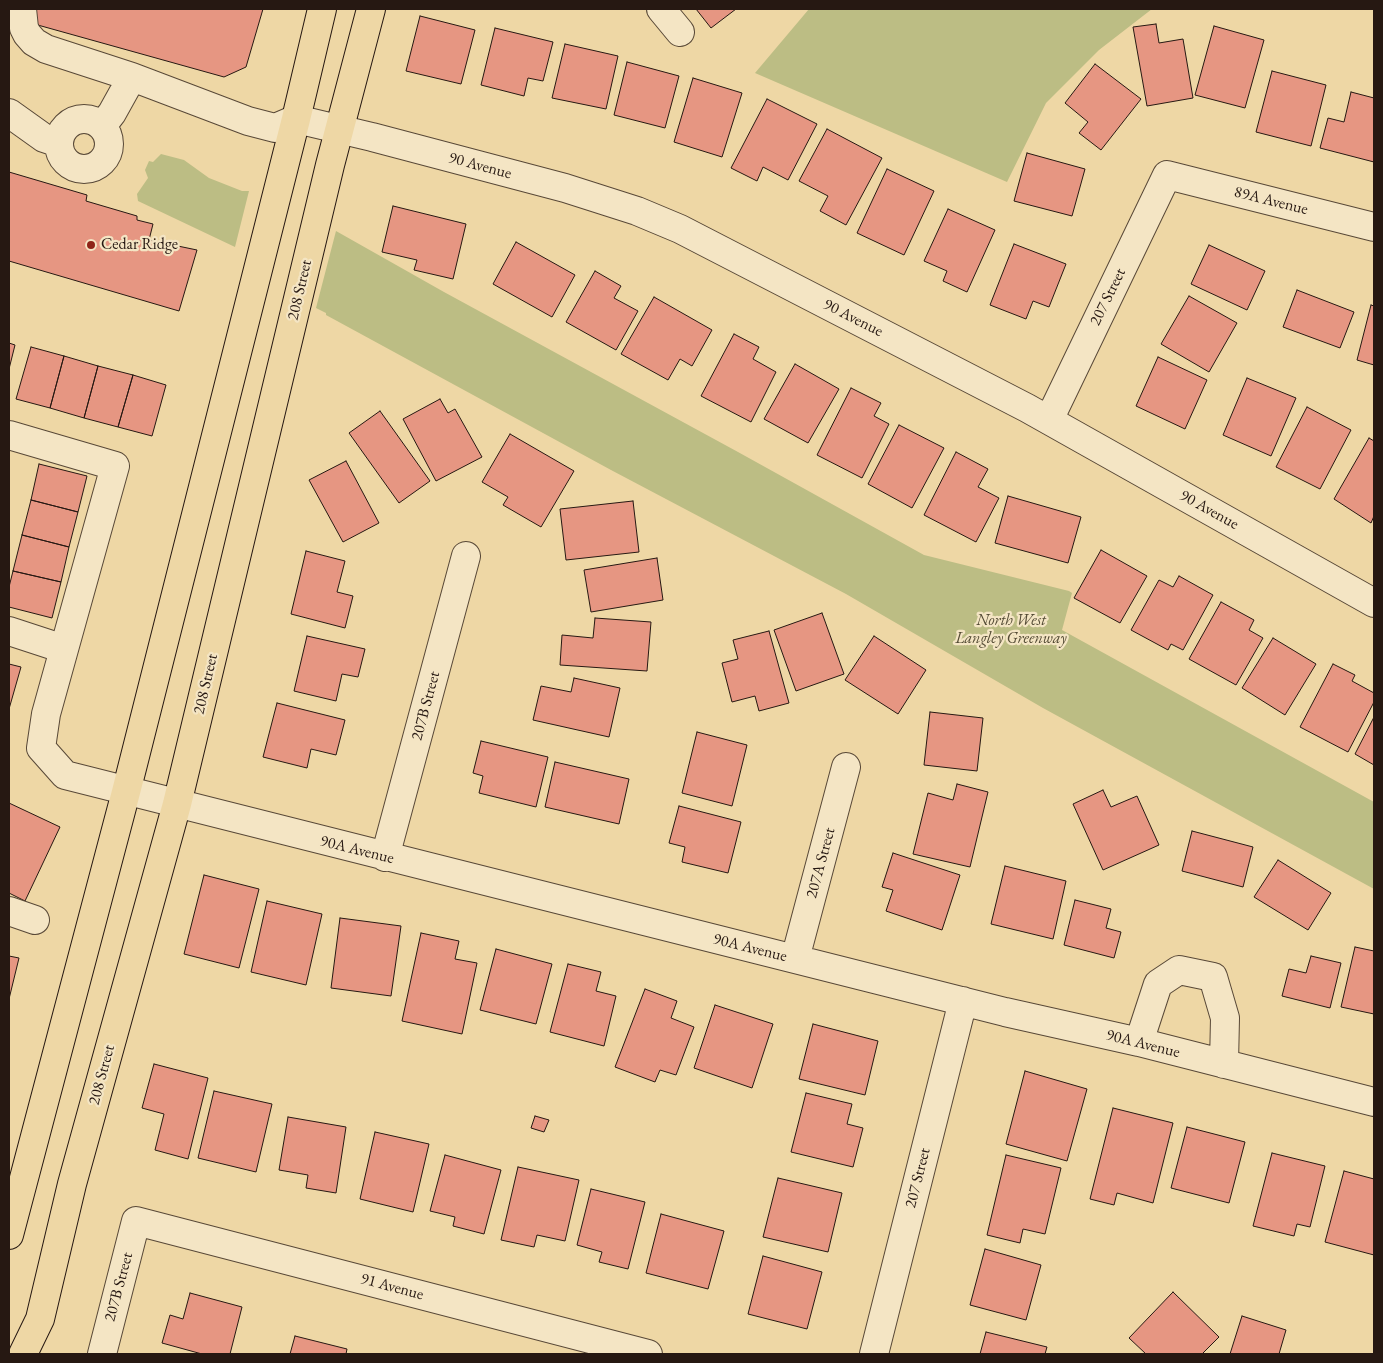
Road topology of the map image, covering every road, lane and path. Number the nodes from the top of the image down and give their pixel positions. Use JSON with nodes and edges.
{"nodes":[{"id":1,"x":22,"y":9,"type":"edge"},
{"id":2,"x":322,"y":9,"type":"edge"},
{"id":3,"x":372,"y":9,"type":"edge"},
{"id":4,"x":660,"y":9,"type":"edge"},
{"id":5,"x":680,"y":32,"type":"dead end"},
{"id":6,"x":132,"y":77,"type":"junction"},
{"id":7,"x":9,"y":113,"type":"edge"},
{"id":8,"x":296,"y":119,"type":"junction"},
{"id":9,"x":102,"y":126,"type":"junction"},
{"id":10,"x":340,"y":130,"type":"junction"},
{"id":11,"x":63,"y":164,"type":"junction"},
{"id":12,"x":1167,"y":174,"type":"joint"},
{"id":13,"x":1374,"y":227,"type":"edge"},
{"id":14,"x":1049,"y":420,"type":"junction"},
{"id":15,"x":9,"y":435,"type":"edge"},
{"id":16,"x":466,"y":556,"type":"dead end"},
{"id":17,"x":1374,"y":603,"type":"edge"},
{"id":18,"x":9,"y":631,"type":"edge"},
{"id":19,"x":64,"y":649,"type":"junction"},
{"id":20,"x":846,"y":767,"type":"dead end"},
{"id":21,"x":126,"y":792,"type":"junction"},
{"id":22,"x":177,"y":804,"type":"junction"},
{"id":23,"x":385,"y":857,"type":"junction"},
{"id":24,"x":9,"y":911,"type":"edge"},
{"id":25,"x":35,"y":920,"type":"dead end"},
{"id":26,"x":795,"y":959,"type":"junction"},
{"id":27,"x":963,"y":1001,"type":"junction"},
{"id":28,"x":1139,"y":1042,"type":"junction"},
{"id":29,"x":1224,"y":1064,"type":"junction"},
{"id":30,"x":1374,"y":1102,"type":"edge"},
{"id":31,"x":136,"y":1220,"type":"joint"},
{"id":32,"x":9,"y":1235,"type":"edge"},
{"id":33,"x":23,"y":1354,"type":"edge"},
{"id":34,"x":102,"y":1354,"type":"edge"},
{"id":35,"x":648,"y":1354,"type":"edge"},
{"id":36,"x":874,"y":1354,"type":"edge"}],
"edges":[{"from":1,"to":6,"type":"street"},
{"from":2,"to":8,"type":"main road"},
{"from":3,"to":10,"type":"main road","name":"208 Street"},
{"from":4,"to":5,"type":"street"},
{"from":6,"to":8,"type":"street"},
{"from":6,"to":9,"type":"street"},
{"from":7,"to":11,"type":"street"},
{"from":8,"to":10,"type":"street","name":"90 Avenue"},
{"from":8,"to":21,"type":"main road"},
{"from":9,"to":11,"type":"street"},
{"from":9,"to":11,"type":"street"},
{"from":10,"to":14,"type":"street","name":"90 Avenue"},
{"from":10,"to":22,"type":"main road","name":"208 Street"},
{"from":12,"to":13,"type":"street","name":"89A Avenue"},
{"from":12,"to":14,"type":"street","name":"207 Street"},
{"from":14,"to":17,"type":"street","name":"90 Avenue"},
{"from":15,"to":19,"type":"street"},
{"from":16,"to":23,"type":"street","name":"207B Street"},
{"from":18,"to":19,"type":"street"},
{"from":19,"to":21,"type":"street","name":"90A Avenue"},
{"from":20,"to":26,"type":"street","name":"207A Street"},
{"from":21,"to":22,"type":"street","name":"90A Avenue"},
{"from":21,"to":32,"type":"main road"},
{"from":22,"to":23,"type":"street","name":"90A Avenue"},
{"from":22,"to":33,"type":"main road","name":"208 Street"},
{"from":23,"to":26,"type":"street","name":"90A Avenue"},
{"from":24,"to":25,"type":"street"},
{"from":26,"to":27,"type":"street","name":"90A Avenue"},
{"from":27,"to":28,"type":"street","name":"90A Avenue"},
{"from":27,"to":36,"type":"street","name":"207 Street"},
{"from":28,"to":29,"type":"street","name":"90A Avenue"},
{"from":28,"to":29,"type":"street"},
{"from":29,"to":30,"type":"street","name":"90A Avenue"},
{"from":31,"to":34,"type":"street","name":"207B Street"},
{"from":31,"to":35,"type":"street","name":"91 Avenue"}]}
